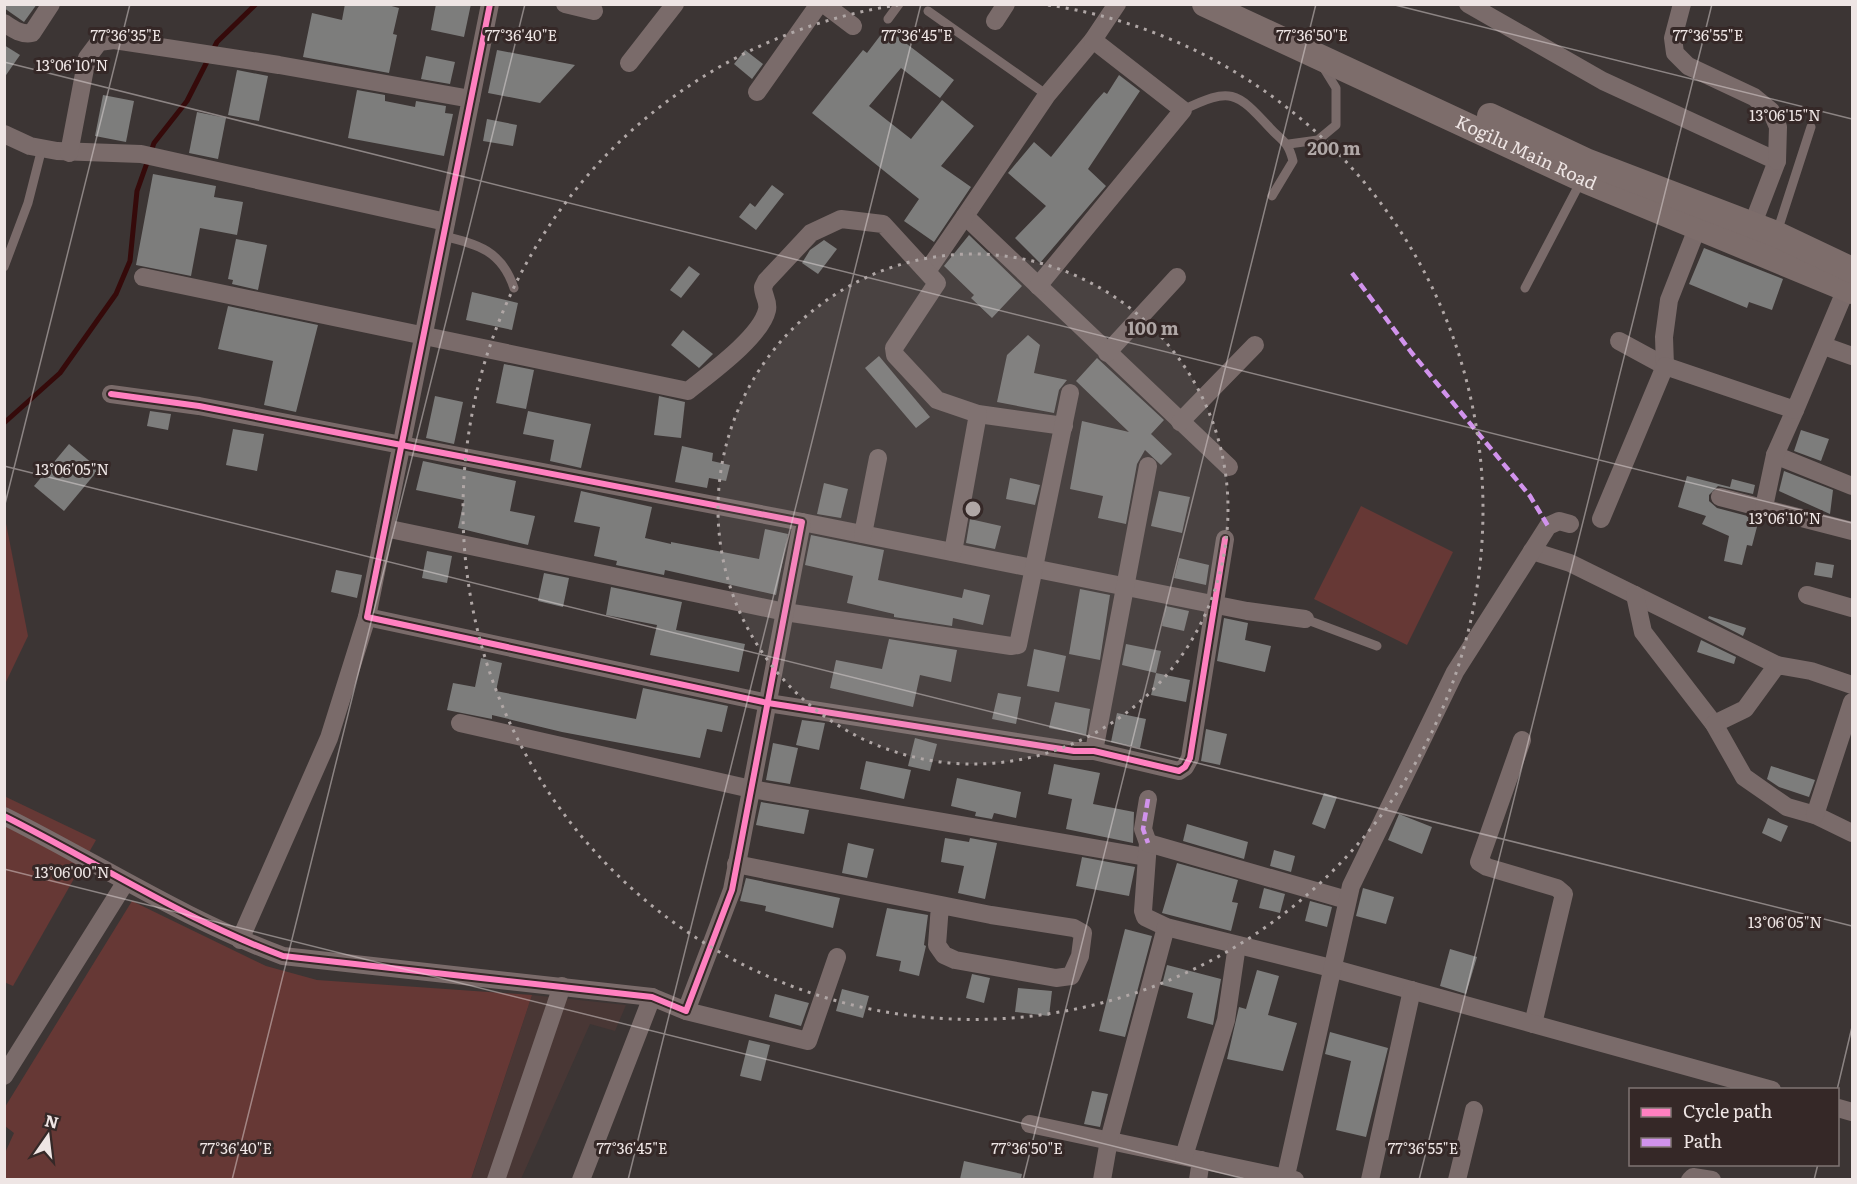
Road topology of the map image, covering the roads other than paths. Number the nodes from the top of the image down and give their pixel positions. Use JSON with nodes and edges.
{"nodes":[{"id":1,"x":51,"y":4,"type":"edge"},
{"id":2,"x":490,"y":4,"type":"edge"},
{"id":3,"x":565,"y":4,"type":"edge"},
{"id":4,"x":675,"y":4,"type":"edge"},
{"id":5,"x":819,"y":4,"type":"edge"},
{"id":6,"x":824,"y":4,"type":"edge"},
{"id":7,"x":899,"y":4,"type":"edge"},
{"id":8,"x":1006,"y":4,"type":"edge"},
{"id":9,"x":1117,"y":4,"type":"edge"},
{"id":10,"x":1205,"y":4,"type":"edge"},
{"id":11,"x":1247,"y":4,"type":"edge"},
{"id":12,"x":1468,"y":4,"type":"edge"},
{"id":13,"x":1682,"y":4,"type":"edge"},
{"id":14,"x":594,"y":11,"type":"dead end"},
{"id":15,"x":928,"y":11,"type":"dead end"},
{"id":16,"x":888,"y":19,"type":"dead end"},
{"id":17,"x":995,"y":21,"type":"dead end"},
{"id":18,"x":4,"y":23,"type":"edge"},
{"id":19,"x":853,"y":26,"type":"dead end"},
{"id":20,"x":1093,"y":40,"type":"junction"},
{"id":21,"x":1315,"y":55,"type":"junction"},
{"id":22,"x":629,"y":63,"type":"dead end"},
{"id":23,"x":757,"y":92,"type":"dead end"},
{"id":24,"x":1047,"y":95,"type":"junction"},
{"id":25,"x":471,"y":99,"type":"junction"},
{"id":26,"x":1183,"y":110,"type":"junction"},
{"id":27,"x":1811,"y":127,"type":"dead end"},
{"id":28,"x":4,"y":134,"type":"edge"},
{"id":29,"x":1289,"y":144,"type":"junction"},
{"id":30,"x":42,"y":148,"type":"junction"},
{"id":31,"x":69,"y":153,"type":"junction"},
{"id":32,"x":1777,"y":161,"type":"junction"},
{"id":33,"x":1582,"y":178,"type":"junction"},
{"id":34,"x":1272,"y":196,"type":"dead end"},
{"id":35,"x":965,"y":216,"type":"junction"},
{"id":36,"x":1698,"y":226,"type":"junction"},
{"id":37,"x":1752,"y":226,"type":"junction"},
{"id":38,"x":445,"y":229,"type":"junction"},
{"id":39,"x":1776,"y":234,"type":"junction"},
{"id":40,"x":1798,"y":255,"type":"junction"},
{"id":41,"x":4,"y":267,"type":"edge"},
{"id":42,"x":928,"y":270,"type":"junction"},
{"id":43,"x":143,"y":277,"type":"dead end"},
{"id":44,"x":1178,"y":277,"type":"dead end"},
{"id":45,"x":1850,"y":283,"type":"edge"},
{"id":46,"x":1038,"y":286,"type":"junction"},
{"id":47,"x":514,"y":288,"type":"dead end"},
{"id":48,"x":1525,"y":288,"type":"dead end"},
{"id":49,"x":423,"y":337,"type":"junction"},
{"id":50,"x":1619,"y":341,"type":"dead end"},
{"id":51,"x":1255,"y":345,"type":"dead end"},
{"id":52,"x":1824,"y":346,"type":"junction"},
{"id":53,"x":1107,"y":353,"type":"junction"},
{"id":54,"x":1852,"y":356,"type":"edge"},
{"id":55,"x":1665,"y":366,"type":"junction"},
{"id":56,"x":1070,"y":393,"type":"dead end"},
{"id":57,"x":111,"y":394,"type":"dead end"},
{"id":58,"x":1795,"y":410,"type":"junction"},
{"id":59,"x":978,"y":414,"type":"junction"},
{"id":60,"x":1180,"y":422,"type":"junction"},
{"id":61,"x":1064,"y":426,"type":"junction"},
{"id":62,"x":402,"y":445,"type":"junction"},
{"id":63,"x":1775,"y":454,"type":"junction"},
{"id":64,"x":878,"y":458,"type":"dead end"},
{"id":65,"x":1148,"y":466,"type":"dead end"},
{"id":66,"x":1229,"y":467,"type":"dead end"},
{"id":67,"x":1852,"y":486,"type":"edge"},
{"id":68,"x":1720,"y":497,"type":"dead end"},
{"id":69,"x":1764,"y":507,"type":"junction"},
{"id":70,"x":1601,"y":519,"type":"dead end"},
{"id":71,"x":802,"y":522,"type":"junction"},
{"id":72,"x":1570,"y":524,"type":"dead end"},
{"id":73,"x":385,"y":528,"type":"junction"},
{"id":74,"x":1852,"y":531,"type":"edge"},
{"id":75,"x":863,"y":534,"type":"junction"},
{"id":76,"x":1225,"y":539,"type":"dead end"},
{"id":77,"x":1532,"y":551,"type":"junction"},
{"id":78,"x":953,"y":552,"type":"junction"},
{"id":79,"x":1036,"y":569,"type":"junction"},
{"id":80,"x":1125,"y":587,"type":"junction"},
{"id":81,"x":1807,"y":594,"type":"dead end"},
{"id":82,"x":1635,"y":595,"type":"junction"},
{"id":83,"x":1213,"y":604,"type":"junction"},
{"id":84,"x":1852,"y":608,"type":"edge"},
{"id":85,"x":785,"y":612,"type":"junction"},
{"id":86,"x":367,"y":617,"type":"junction"},
{"id":87,"x":1305,"y":620,"type":"joint"},
{"id":88,"x":1377,"y":646,"type":"dead end"},
{"id":89,"x":1777,"y":665,"type":"junction"},
{"id":90,"x":1852,"y":685,"type":"edge"},
{"id":91,"x":1852,"y":702,"type":"edge"},
{"id":92,"x":768,"y":703,"type":"junction"},
{"id":93,"x":459,"y":723,"type":"dead end"},
{"id":94,"x":1714,"y":724,"type":"junction"},
{"id":95,"x":1522,"y":740,"type":"dead end"},
{"id":96,"x":1094,"y":751,"type":"junction"},
{"id":97,"x":751,"y":789,"type":"junction"},
{"id":98,"x":1148,"y":800,"type":"dead end"},
{"id":99,"x":1815,"y":815,"type":"junction"},
{"id":100,"x":4,"y":816,"type":"edge"},
{"id":101,"x":1852,"y":834,"type":"edge"},
{"id":102,"x":1147,"y":850,"type":"junction"},
{"id":103,"x":736,"y":864,"type":"junction"},
{"id":104,"x":124,"y":882,"type":"junction"},
{"id":105,"x":1347,"y":900,"type":"junction"},
{"id":106,"x":940,"y":905,"type":"junction"},
{"id":107,"x":1166,"y":927,"type":"junction"},
{"id":108,"x":240,"y":940,"type":"junction"},
{"id":109,"x":1237,"y":945,"type":"junction"},
{"id":110,"x":837,"y":957,"type":"dead end"},
{"id":111,"x":1330,"y":968,"type":"junction"},
{"id":112,"x":562,"y":986,"type":"junction"},
{"id":113,"x":1412,"y":990,"type":"junction"},
{"id":114,"x":652,"y":997,"type":"junction"},
{"id":115,"x":686,"y":1011,"type":"junction"},
{"id":116,"x":1533,"y":1024,"type":"junction"},
{"id":117,"x":4,"y":1076,"type":"edge"},
{"id":118,"x":1768,"y":1088,"type":"edge"},
{"id":119,"x":1474,"y":1110,"type":"dead end"},
{"id":120,"x":1030,"y":1124,"type":"dead end"},
{"id":121,"x":1109,"y":1140,"type":"junction"},
{"id":122,"x":1193,"y":1158,"type":"junction"},
{"id":123,"x":496,"y":1179,"type":"edge"},
{"id":124,"x":581,"y":1179,"type":"edge"},
{"id":125,"x":1102,"y":1179,"type":"edge"},
{"id":126,"x":1198,"y":1179,"type":"edge"},
{"id":127,"x":1288,"y":1179,"type":"edge"},
{"id":128,"x":1370,"y":1179,"type":"edge"},
{"id":129,"x":1457,"y":1179,"type":"edge"},
{"id":130,"x":1690,"y":1179,"type":"edge"},
{"id":131,"x":1712,"y":1179,"type":"edge"}],
"edges":[{"from":1,"to":18,"type":"street"},
{"from":2,"to":25,"type":"street"},
{"from":3,"to":14,"type":"street"},
{"from":4,"to":22,"type":"street"},
{"from":5,"to":23,"type":"street"},
{"from":6,"to":19,"type":"street"},
{"from":7,"to":16,"type":"lane"},
{"from":8,"to":17,"type":"street"},
{"from":9,"to":20,"type":"street"},
{"from":10,"to":21,"type":"main road","name":"Kogilu Main Road"},
{"from":11,"to":37,"type":"main road","name":"Kogilu Main Road"},
{"from":12,"to":32,"type":"street"},
{"from":13,"to":32,"type":"street"},
{"from":15,"to":24,"type":"lane"},
{"from":20,"to":24,"type":"street"},
{"from":20,"to":26,"type":"street"},
{"from":21,"to":29,"type":"lane"},
{"from":21,"to":33,"type":"main road","name":"Kogilu Main Road"},
{"from":24,"to":35,"type":"street"},
{"from":25,"to":31,"type":"street"},
{"from":25,"to":38,"type":"street"},
{"from":26,"to":29,"type":"lane"},
{"from":26,"to":46,"type":"street"},
{"from":27,"to":39,"type":"lane"},
{"from":28,"to":30,"type":"street"},
{"from":29,"to":34,"type":"lane"},
{"from":30,"to":31,"type":"street"},
{"from":30,"to":41,"type":"lane"},
{"from":31,"to":38,"type":"street"},
{"from":32,"to":37,"type":"street"},
{"from":33,"to":36,"type":"main road","name":"Kogilu Main Road"},
{"from":33,"to":48,"type":"lane"},
{"from":35,"to":42,"type":"street"},
{"from":35,"to":46,"type":"street"},
{"from":36,"to":40,"type":"main road","name":"Kogilu Main Road"},
{"from":36,"to":55,"type":"street"},
{"from":37,"to":39,"type":"main road","name":"Kogilu Main Road"},
{"from":38,"to":47,"type":"lane"},
{"from":38,"to":49,"type":"street"},
{"from":39,"to":40,"type":"main road","name":"Kogilu Main Road"},
{"from":40,"to":45,"type":"main road","name":"Kogilu Main Road"},
{"from":42,"to":49,"type":"street"},
{"from":42,"to":59,"type":"street"},
{"from":43,"to":49,"type":"street"},
{"from":44,"to":53,"type":"street"},
{"from":45,"to":52,"type":"street"},
{"from":46,"to":53,"type":"street"},
{"from":49,"to":62,"type":"street"},
{"from":50,"to":55,"type":"street"},
{"from":51,"to":60,"type":"street"},
{"from":52,"to":54,"type":"street"},
{"from":52,"to":58,"type":"street"},
{"from":53,"to":60,"type":"street"},
{"from":55,"to":58,"type":"street"},
{"from":55,"to":70,"type":"street"},
{"from":56,"to":61,"type":"street"},
{"from":57,"to":62,"type":"street"},
{"from":58,"to":63,"type":"street"},
{"from":59,"to":61,"type":"street"},
{"from":59,"to":78,"type":"street"},
{"from":60,"to":66,"type":"street"},
{"from":61,"to":79,"type":"street"},
{"from":62,"to":71,"type":"street"},
{"from":62,"to":73,"type":"street"},
{"from":63,"to":67,"type":"street"},
{"from":63,"to":69,"type":"street"},
{"from":64,"to":75,"type":"street"},
{"from":65,"to":80,"type":"street"},
{"from":68,"to":69,"type":"street"},
{"from":69,"to":74,"type":"street"},
{"from":71,"to":75,"type":"street"},
{"from":71,"to":85,"type":"street"},
{"from":72,"to":77,"type":"street"},
{"from":73,"to":85,"type":"street"},
{"from":73,"to":86,"type":"street"},
{"from":75,"to":78,"type":"street"},
{"from":76,"to":83,"type":"street"},
{"from":77,"to":82,"type":"street"},
{"from":77,"to":105,"type":"street"},
{"from":78,"to":79,"type":"street"},
{"from":79,"to":80,"type":"street"},
{"from":79,"to":85,"type":"street"},
{"from":80,"to":83,"type":"street"},
{"from":80,"to":96,"type":"street"},
{"from":81,"to":84,"type":"street"},
{"from":82,"to":89,"type":"street"},
{"from":82,"to":94,"type":"street"},
{"from":83,"to":87,"type":"street"},
{"from":83,"to":96,"type":"street"},
{"from":85,"to":92,"type":"street"},
{"from":86,"to":92,"type":"street"},
{"from":86,"to":108,"type":"street"},
{"from":87,"to":88,"type":"lane"},
{"from":89,"to":90,"type":"street"},
{"from":89,"to":94,"type":"street"},
{"from":91,"to":99,"type":"street"},
{"from":92,"to":96,"type":"street"},
{"from":92,"to":97,"type":"street"},
{"from":93,"to":97,"type":"street"},
{"from":94,"to":99,"type":"street"},
{"from":95,"to":116,"type":"street"},
{"from":97,"to":102,"type":"street"},
{"from":97,"to":103,"type":"street"},
{"from":98,"to":102,"type":"street"},
{"from":99,"to":101,"type":"street"},
{"from":100,"to":104,"type":"street"},
{"from":102,"to":105,"type":"street"},
{"from":102,"to":107,"type":"street"},
{"from":103,"to":106,"type":"street"},
{"from":103,"to":115,"type":"street"},
{"from":104,"to":108,"type":"street"},
{"from":104,"to":117,"type":"street"},
{"from":105,"to":111,"type":"street"},
{"from":106,"to":106,"type":"street"},
{"from":107,"to":109,"type":"street"},
{"from":107,"to":121,"type":"street"},
{"from":108,"to":112,"type":"street"},
{"from":109,"to":111,"type":"street"},
{"from":109,"to":122,"type":"street"},
{"from":110,"to":115,"type":"street"},
{"from":111,"to":113,"type":"street"},
{"from":111,"to":127,"type":"street"},
{"from":112,"to":114,"type":"street"},
{"from":112,"to":123,"type":"street"},
{"from":113,"to":116,"type":"street"},
{"from":113,"to":128,"type":"street"},
{"from":114,"to":115,"type":"street"},
{"from":114,"to":124,"type":"street"},
{"from":116,"to":118,"type":"street"},
{"from":119,"to":129,"type":"street"},
{"from":120,"to":121,"type":"street"},
{"from":121,"to":122,"type":"street"},
{"from":121,"to":125,"type":"street"},
{"from":122,"to":126,"type":"street"},
{"from":122,"to":127,"type":"street"},
{"from":130,"to":131,"type":"street"}]}
